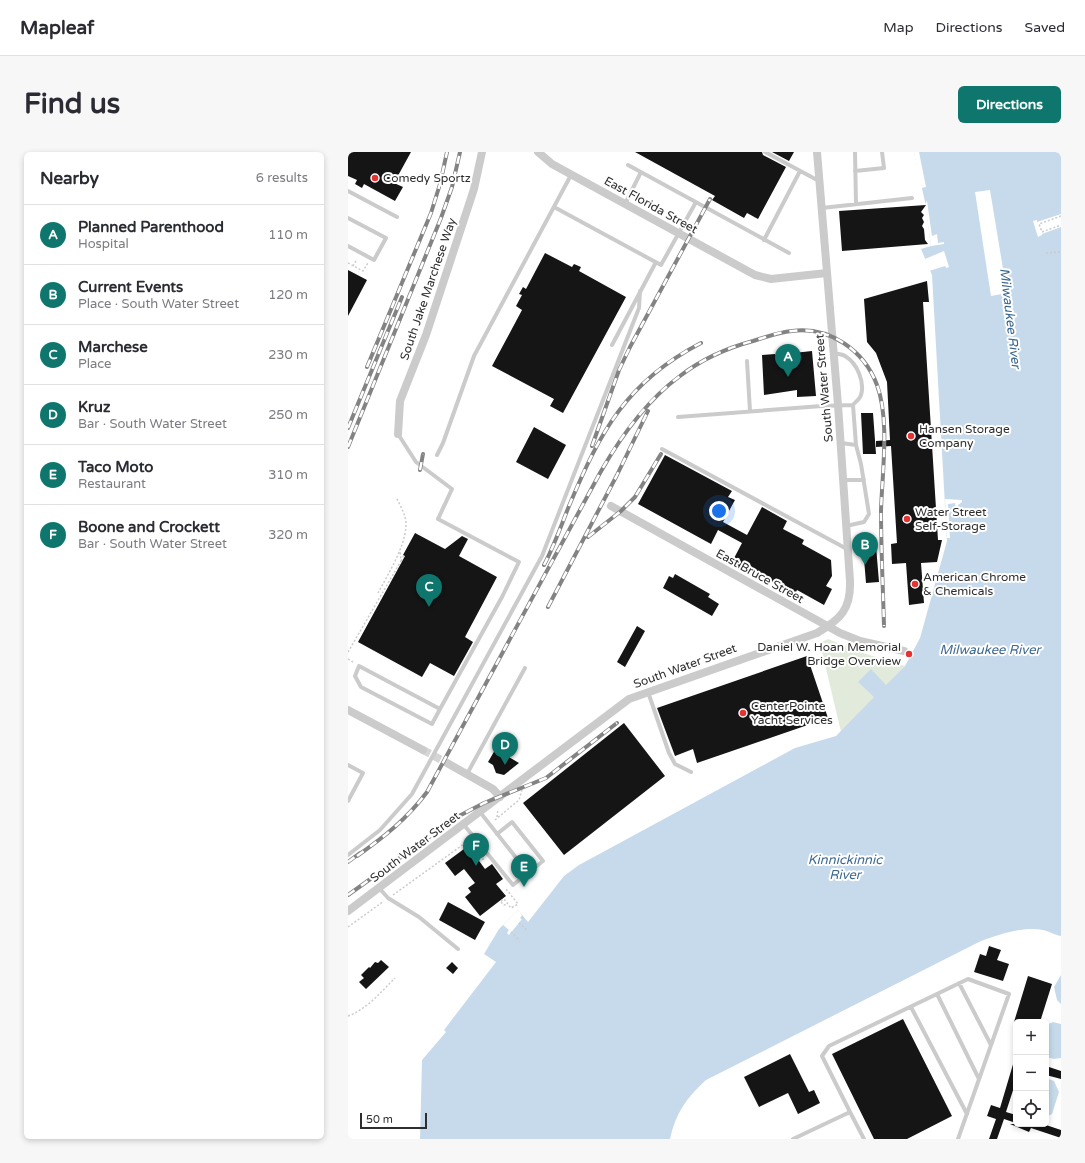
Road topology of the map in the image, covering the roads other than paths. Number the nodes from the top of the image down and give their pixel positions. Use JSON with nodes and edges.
{"nodes":[{"id":1,"x":482,"y":152,"type":"edge"},
{"id":2,"x":538,"y":152,"type":"edge"},
{"id":3,"x":765,"y":152,"type":"edge"},
{"id":4,"x":817,"y":152,"type":"edge"},
{"id":5,"x":855,"y":152,"type":"edge"},
{"id":6,"x":882,"y":152,"type":"edge"},
{"id":7,"x":628,"y":165,"type":"dead end"},
{"id":8,"x":856,"y":170,"type":"junction"},
{"id":9,"x":800,"y":171,"type":"junction"},
{"id":10,"x":641,"y":172,"type":"junction"},
{"id":11,"x":572,"y":175,"type":"junction"},
{"id":12,"x":820,"y":182,"type":"junction"},
{"id":13,"x":348,"y":191,"type":"edge"},
{"id":14,"x":912,"y":198,"type":"dead end"},
{"id":15,"x":696,"y":202,"type":"junction"},
{"id":16,"x":625,"y":204,"type":"junction"},
{"id":17,"x":856,"y":204,"type":"junction"},
{"id":18,"x":554,"y":207,"type":"junction"},
{"id":19,"x":822,"y":208,"type":"junction"},
{"id":20,"x":397,"y":217,"type":"dead end"},
{"id":21,"x":348,"y":218,"type":"edge"},
{"id":22,"x":679,"y":233,"type":"junction"},
{"id":23,"x":764,"y":240,"type":"junction"},
{"id":24,"x":348,"y":246,"type":"edge"},
{"id":25,"x":789,"y":254,"type":"dead end"},
{"id":26,"x":656,"y":262,"type":"junction"},
{"id":27,"x":827,"y":273,"type":"junction"},
{"id":28,"x":640,"y":291,"type":"junction"},
{"id":29,"x":612,"y":345,"type":"dead end"},
{"id":30,"x":833,"y":353,"type":"junction"},
{"id":31,"x":747,"y":361,"type":"dead end"},
{"id":32,"x":838,"y":404,"type":"junction"},
{"id":33,"x":853,"y":405,"type":"junction"},
{"id":34,"x":750,"y":411,"type":"junction"},
{"id":35,"x":678,"y":417,"type":"dead end"},
{"id":36,"x":398,"y":434,"type":"joint"},
{"id":37,"x":841,"y":444,"type":"junction"},
{"id":38,"x":856,"y":445,"type":"junction"},
{"id":39,"x":662,"y":449,"type":"dead end"},
{"id":40,"x":437,"y":455,"type":"dead end"},
{"id":41,"x":843,"y":480,"type":"junction"},
{"id":42,"x":864,"y":480,"type":"junction"},
{"id":43,"x":611,"y":506,"type":"dead end"},
{"id":44,"x":846,"y":526,"type":"junction"},
{"id":45,"x":848,"y":549,"type":"junction"},
{"id":46,"x":827,"y":626,"type":"junction"},
{"id":47,"x":904,"y":651,"type":"dead end"},
{"id":48,"x":524,"y":668,"type":"dead end"},
{"id":49,"x":648,"y":692,"type":"junction"},
{"id":50,"x":440,"y":709,"type":"junction"},
{"id":51,"x":348,"y":710,"type":"edge"},
{"id":52,"x":423,"y":750,"type":"tunnel mouth"},
{"id":53,"x":447,"y":763,"type":"tunnel mouth"},
{"id":54,"x":348,"y":766,"type":"edge"},
{"id":55,"x":691,"y":772,"type":"dead end"},
{"id":56,"x":467,"y":774,"type":"junction"},
{"id":57,"x":500,"y":797,"type":"junction"},
{"id":58,"x":348,"y":801,"type":"edge"},
{"id":59,"x":480,"y":812,"type":"junction"},
{"id":60,"x":464,"y":825,"type":"junction"},
{"id":61,"x":497,"y":834,"type":"junction"},
{"id":62,"x":348,"y":855,"type":"edge"},
{"id":63,"x":528,"y":873,"type":"junction"},
{"id":64,"x":380,"y":888,"type":"junction"},
{"id":65,"x":348,"y":911,"type":"edge"},
{"id":66,"x":458,"y":949,"type":"dead end"},
{"id":67,"x":959,"y":983,"type":"junction"},
{"id":68,"x":937,"y":994,"type":"junction"},
{"id":69,"x":911,"y":1007,"type":"junction"},
{"id":70,"x":991,"y":1045,"type":"junction"},
{"id":71,"x":979,"y":1079,"type":"junction"},
{"id":72,"x":850,"y":1112,"type":"junction"},
{"id":73,"x":967,"y":1114,"type":"junction"},
{"id":74,"x":792,"y":1139,"type":"edge"},
{"id":75,"x":864,"y":1139,"type":"edge"},
{"id":76,"x":958,"y":1139,"type":"edge"}],
"edges":[{"from":1,"to":36,"type":"street","name":"South Jake Marchese Way"},
{"from":2,"to":11,"type":"street","name":"East Florida Street"},
{"from":3,"to":9,"type":"lane"},
{"from":4,"to":12,"type":"street","name":"South Water Street"},
{"from":5,"to":8,"type":"lane"},
{"from":6,"to":8,"type":"lane"},
{"from":7,"to":10,"type":"lane"},
{"from":8,"to":17,"type":"lane"},
{"from":9,"to":12,"type":"lane"},
{"from":9,"to":23,"type":"lane"},
{"from":10,"to":15,"type":"lane"},
{"from":10,"to":16,"type":"lane"},
{"from":11,"to":16,"type":"street","name":"East Florida Street"},
{"from":11,"to":18,"type":"lane"},
{"from":12,"to":19,"type":"street","name":"South Water Street"},
{"from":13,"to":20,"type":"lane"},
{"from":14,"to":17,"type":"lane"},
{"from":15,"to":22,"type":"lane"},
{"from":15,"to":23,"type":"lane"},
{"from":16,"to":22,"type":"street","name":"East Florida Street"},
{"from":17,"to":19,"type":"lane"},
{"from":18,"to":26,"type":"lane"},
{"from":18,"to":40,"type":"lane"},
{"from":19,"to":27,"type":"street","name":"South Water Street"},
{"from":21,"to":24,"type":"lane"},
{"from":22,"to":26,"type":"lane"},
{"from":22,"to":27,"type":"street","name":"East Florida Street"},
{"from":23,"to":25,"type":"lane"},
{"from":26,"to":28,"type":"lane"},
{"from":27,"to":30,"type":"street","name":"South Water Street"},
{"from":28,"to":29,"type":"lane"},
{"from":28,"to":62,"type":"lane"},
{"from":30,"to":32,"type":"street","name":"South Water Street"},
{"from":30,"to":33,"type":"lane"},
{"from":31,"to":34,"type":"lane"},
{"from":32,"to":33,"type":"lane"},
{"from":32,"to":34,"type":"lane"},
{"from":32,"to":37,"type":"street","name":"South Water Street"},
{"from":33,"to":38,"type":"lane"},
{"from":34,"to":35,"type":"lane"},
{"from":36,"to":50,"type":"lane"},
{"from":37,"to":38,"type":"lane"},
{"from":37,"to":41,"type":"street","name":"South Water Street"},
{"from":38,"to":42,"type":"lane"},
{"from":39,"to":45,"type":"lane"},
{"from":41,"to":42,"type":"lane"},
{"from":41,"to":44,"type":"street","name":"South Water Street"},
{"from":42,"to":44,"type":"lane"},
{"from":43,"to":46,"type":"street","name":"East Bruce Street"},
{"from":44,"to":45,"type":"street","name":"South Water Street"},
{"from":45,"to":46,"type":"street","name":"South Water Street"},
{"from":46,"to":47,"type":"street","name":"East Bruce Street"},
{"from":46,"to":49,"type":"street","name":"South Water Street"},
{"from":48,"to":56,"type":"lane"},
{"from":49,"to":55,"type":"lane"},
{"from":49,"to":57,"type":"street","name":"South Water Street"},
{"from":50,"to":50,"type":"lane"},
{"from":51,"to":52,"type":"street"},
{"from":53,"to":56,"type":"street"},
{"from":54,"to":58,"type":"lane"},
{"from":56,"to":57,"type":"street"},
{"from":57,"to":59,"type":"street","name":"South Water Street"},
{"from":59,"to":60,"type":"street","name":"South Water Street"},
{"from":59,"to":61,"type":"lane"},
{"from":60,"to":63,"type":"lane"},
{"from":60,"to":64,"type":"street","name":"South Water Street"},
{"from":61,"to":63,"type":"lane"},
{"from":61,"to":63,"type":"lane"},
{"from":64,"to":65,"type":"street","name":"South Water Street"},
{"from":64,"to":66,"type":"lane"},
{"from":67,"to":68,"type":"lane"},
{"from":67,"to":70,"type":"lane"},
{"from":67,"to":70,"type":"lane"},
{"from":68,"to":69,"type":"lane"},
{"from":68,"to":71,"type":"lane"},
{"from":69,"to":72,"type":"lane"},
{"from":69,"to":73,"type":"lane"},
{"from":70,"to":71,"type":"lane"},
{"from":71,"to":73,"type":"lane"},
{"from":72,"to":74,"type":"lane"},
{"from":72,"to":75,"type":"lane"},
{"from":73,"to":76,"type":"lane"}]}
